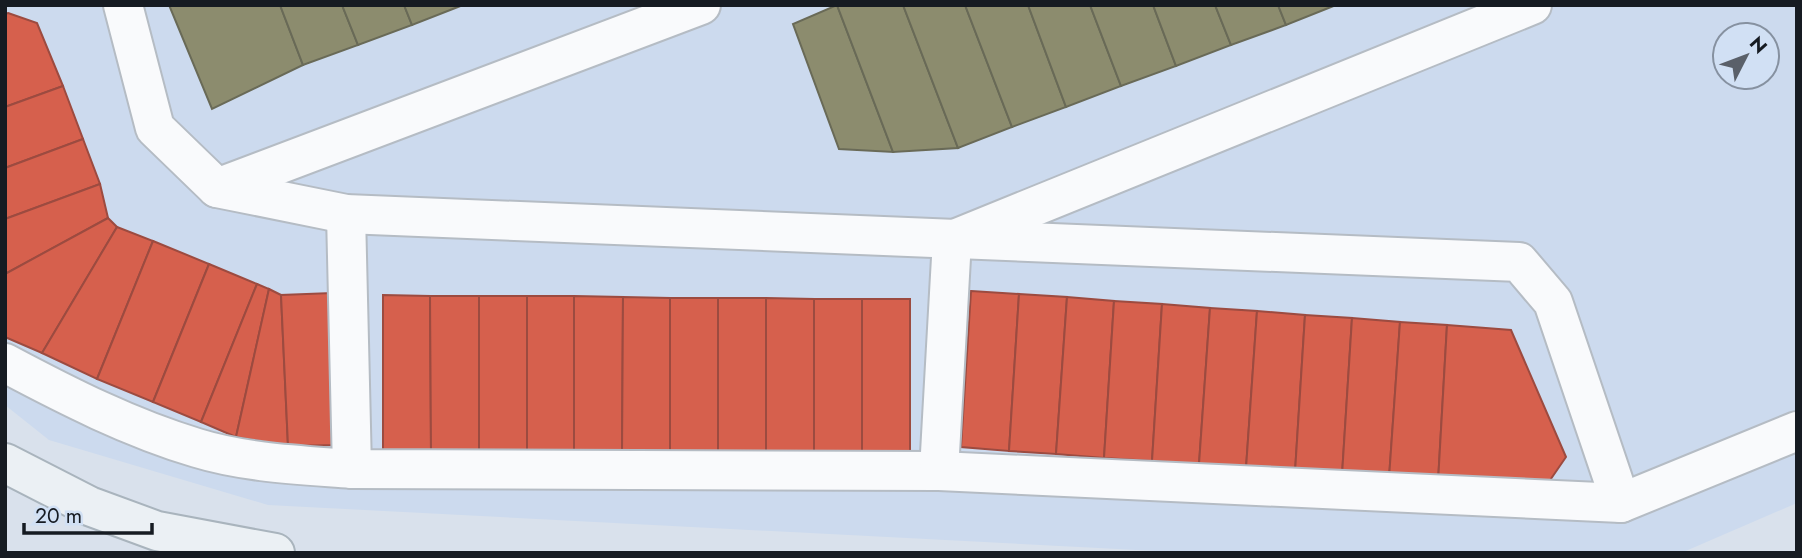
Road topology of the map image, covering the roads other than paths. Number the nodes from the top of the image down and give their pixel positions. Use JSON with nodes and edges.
{"nodes":[{"id":1,"x":123,"y":5,"type":"edge"},
{"id":2,"x":701,"y":5,"type":"edge"},
{"id":3,"x":1532,"y":5,"type":"edge"},
{"id":4,"x":1466,"y":17,"type":"edge"},
{"id":5,"x":217,"y":188,"type":"junction"},
{"id":6,"x":346,"y":214,"type":"junction"},
{"id":7,"x":951,"y":240,"type":"junction"},
{"id":8,"x":5,"y":363,"type":"edge"},
{"id":9,"x":1797,"y":431,"type":"edge"},
{"id":10,"x":5,"y":463,"type":"edge"},
{"id":11,"x":352,"y":469,"type":"junction"},
{"id":12,"x":939,"y":471,"type":"junction"},
{"id":13,"x":1621,"y":503,"type":"junction"},
{"id":14,"x":275,"y":553,"type":"edge"}],
"edges":[{"from":1,"to":5,"type":"street"},
{"from":2,"to":5,"type":"street"},
{"from":3,"to":4,"type":"street"},
{"from":4,"to":7,"type":"street"},
{"from":5,"to":6,"type":"street"},
{"from":6,"to":7,"type":"street"},
{"from":6,"to":11,"type":"street"},
{"from":7,"to":12,"type":"street"},
{"from":7,"to":13,"type":"street"},
{"from":8,"to":11,"type":"street"},
{"from":9,"to":13,"type":"street"},
{"from":10,"to":14,"type":"main road"},
{"from":11,"to":12,"type":"street"},
{"from":12,"to":13,"type":"street"}]}
